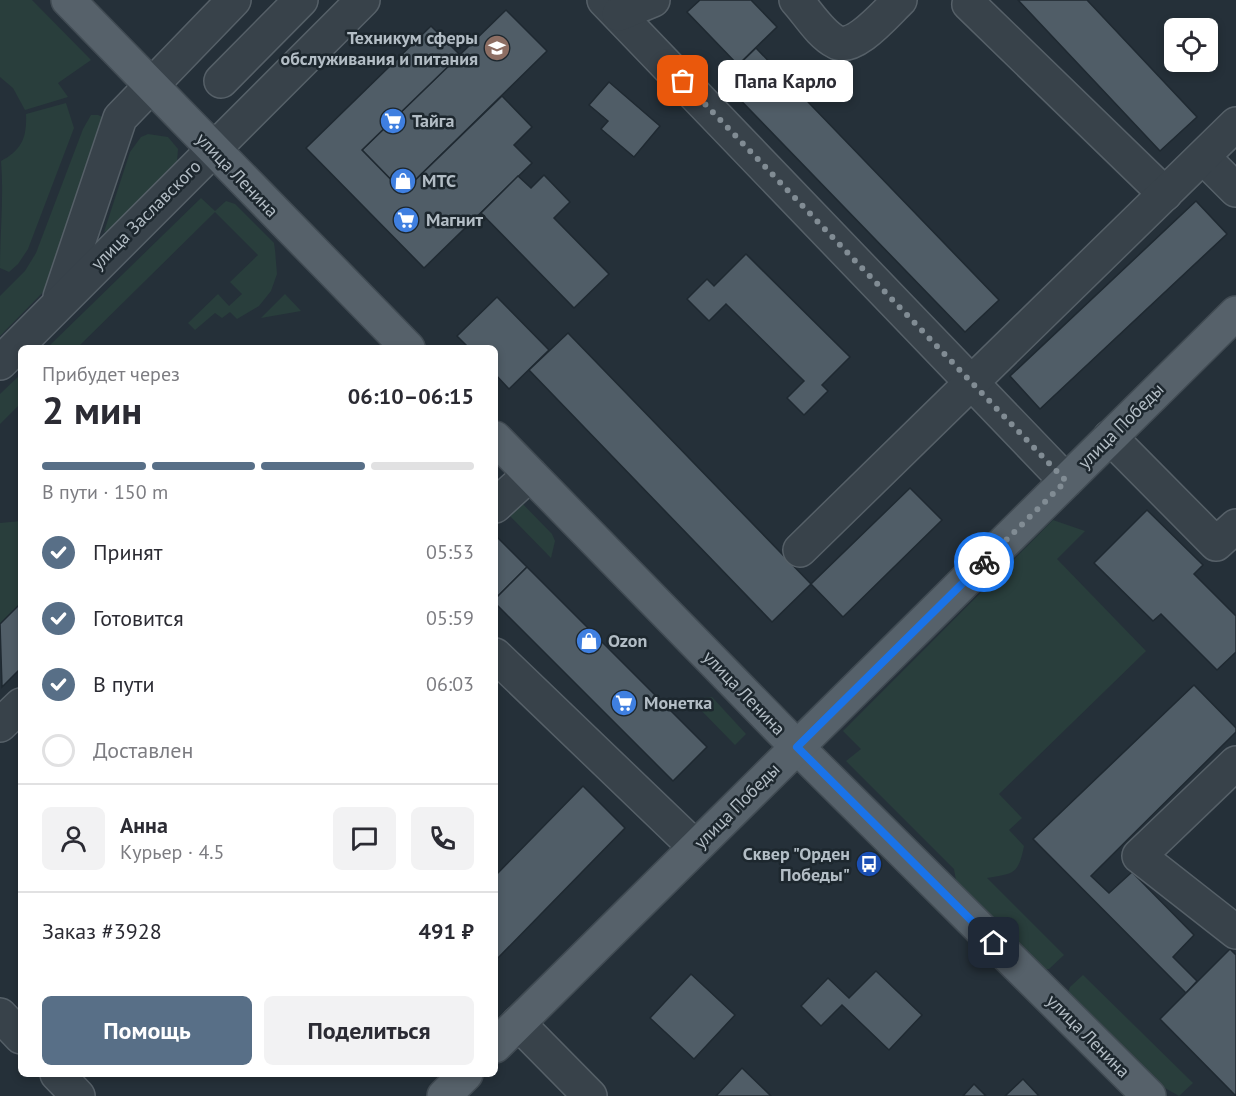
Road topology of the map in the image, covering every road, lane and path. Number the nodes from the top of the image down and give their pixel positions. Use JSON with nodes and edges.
{"nodes":[{"id":1,"x":68,"y":0,"type":"edge"},
{"id":2,"x":234,"y":0,"type":"edge"},
{"id":3,"x":301,"y":0,"type":"edge"},
{"id":4,"x":363,"y":0,"type":"edge"},
{"id":5,"x":653,"y":0,"type":"edge"},
{"id":6,"x":796,"y":0,"type":"edge"},
{"id":7,"x":900,"y":0,"type":"edge"},
{"id":8,"x":970,"y":0,"type":"edge"},
{"id":9,"x":611,"y":7,"type":"edge"},
{"id":10,"x":221,"y":81,"type":"dead end"},
{"id":11,"x":152,"y":85,"type":"junction"},
{"id":12,"x":1236,"y":124,"type":"edge"},
{"id":13,"x":212,"y":149,"type":"junction"},
{"id":14,"x":1203,"y":157,"type":"junction"},
{"id":15,"x":1236,"y":190,"type":"edge"},
{"id":16,"x":1165,"y":194,"type":"junction"},
{"id":17,"x":57,"y":305,"type":"junction"},
{"id":18,"x":1236,"y":313,"type":"edge"},
{"id":19,"x":405,"y":345,"type":"edge"},
{"id":20,"x":0,"y":363,"type":"edge"},
{"id":21,"x":972,"y":384,"type":"junction"},
{"id":22,"x":1110,"y":437,"type":"junction"},
{"id":23,"x":498,"y":441,"type":"edge"},
{"id":24,"x":530,"y":474,"type":"junction"},
{"id":25,"x":1066,"y":481,"type":"junction"},
{"id":26,"x":498,"y":503,"type":"edge"},
{"id":27,"x":1236,"y":526,"type":"edge"},
{"id":28,"x":800,"y":550,"type":"dead end"},
{"id":29,"x":498,"y":658,"type":"edge"},
{"id":30,"x":18,"y":708,"type":"edge"},
{"id":31,"x":0,"y":725,"type":"edge"},
{"id":32,"x":797,"y":747,"type":"junction"},
{"id":33,"x":1236,"y":764,"type":"edge"},
{"id":34,"x":695,"y":847,"type":"junction"},
{"id":35,"x":1236,"y":932,"type":"edge"},
{"id":36,"x":0,"y":1015,"type":"edge"},
{"id":37,"x":18,"y":1034,"type":"edge"},
{"id":38,"x":506,"y":1035,"type":"edge"},
{"id":39,"x":60,"y":1077,"type":"edge"},
{"id":40,"x":463,"y":1077,"type":"edge"},
{"id":41,"x":78,"y":1096,"type":"edge"},
{"id":42,"x":444,"y":1096,"type":"edge"},
{"id":43,"x":590,"y":1096,"type":"edge"},
{"id":44,"x":1149,"y":1096,"type":"edge"}],
"edges":[{"from":1,"to":11,"type":"main road","name":"улица Ленина"},
{"from":2,"to":11,"type":"street","name":"улица Заславского"},
{"from":3,"to":10,"type":"street"},
{"from":4,"to":13,"type":"street","name":"улица Заславского"},
{"from":5,"to":9,"type":"street"},
{"from":6,"to":7,"type":"street"},
{"from":8,"to":16,"type":"street"},
{"from":9,"to":21,"type":"street"},
{"from":11,"to":13,"type":"main road","name":"улица Ленина"},
{"from":11,"to":17,"type":"street","name":"улица Заславского"},
{"from":12,"to":14,"type":"street"},
{"from":13,"to":17,"type":"street","name":"улица Заславского"},
{"from":13,"to":19,"type":"main road","name":"улица Ленина"},
{"from":14,"to":15,"type":"street"},
{"from":14,"to":16,"type":"street"},
{"from":16,"to":21,"type":"street"},
{"from":17,"to":20,"type":"street","name":"улица Заславского"},
{"from":18,"to":22,"type":"main road","name":"улица Победы"},
{"from":21,"to":25,"type":"street"},
{"from":21,"to":28,"type":"street"},
{"from":22,"to":25,"type":"main road","name":"улица Победы"},
{"from":22,"to":27,"type":"street"},
{"from":23,"to":24,"type":"main road","name":"улица Ленина"},
{"from":24,"to":26,"type":"street"},
{"from":24,"to":32,"type":"main road","name":"улица Ленина"},
{"from":25,"to":32,"type":"main road","name":"улица Победы"},
{"from":29,"to":34,"type":"street"},
{"from":30,"to":31,"type":"street"},
{"from":32,"to":34,"type":"main road","name":"улица Победы"},
{"from":32,"to":44,"type":"main road","name":"улица Ленина"},
{"from":33,"to":35,"type":"street"},
{"from":34,"to":38,"type":"main road","name":"улица Победы"},
{"from":36,"to":37,"type":"street"},
{"from":38,"to":43,"type":"street"},
{"from":39,"to":41,"type":"street"},
{"from":40,"to":42,"type":"main road"}]}
